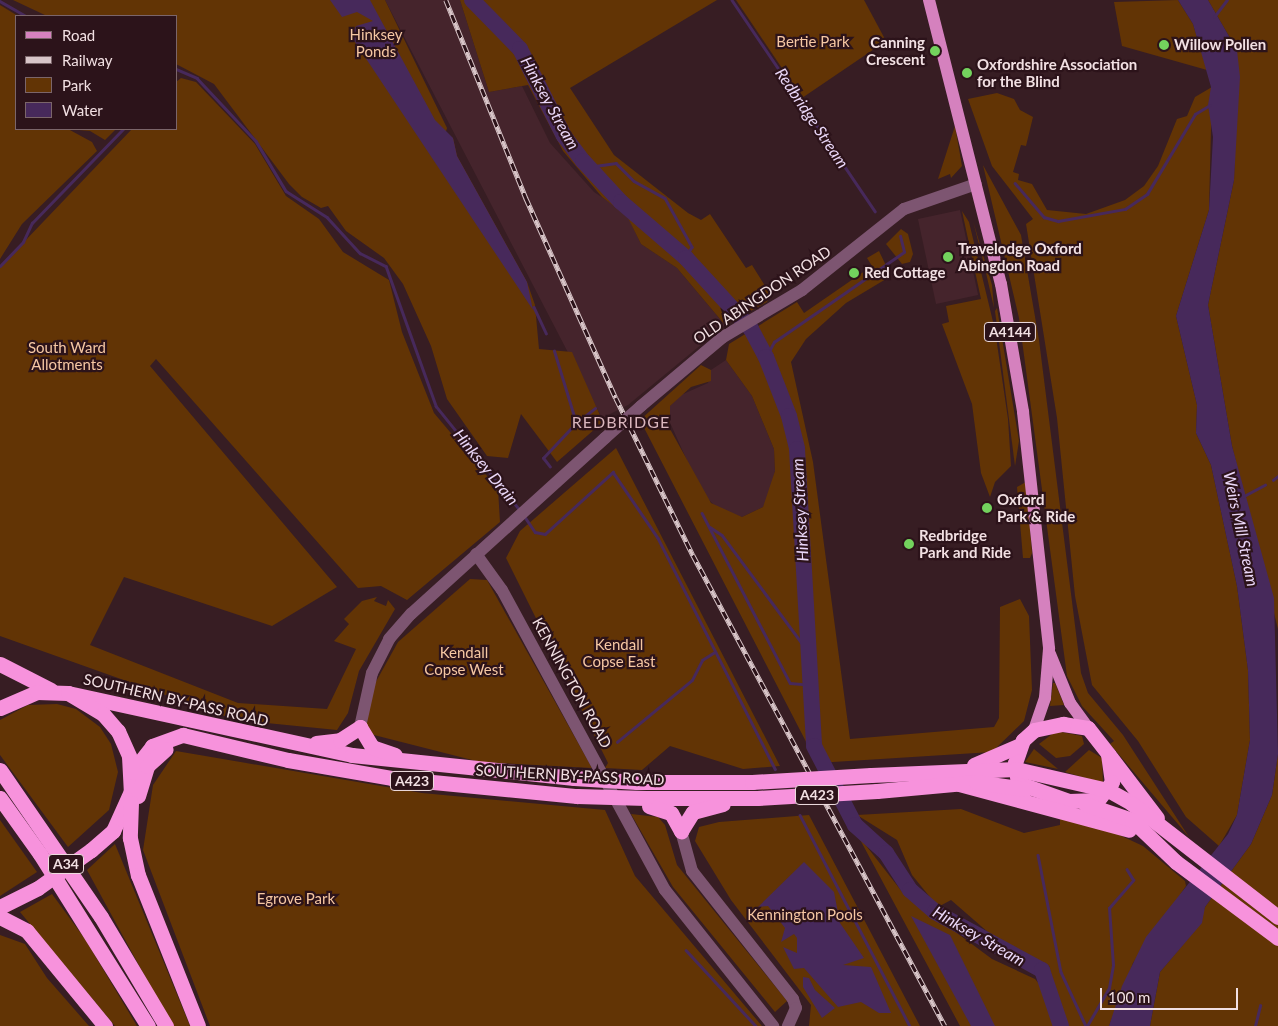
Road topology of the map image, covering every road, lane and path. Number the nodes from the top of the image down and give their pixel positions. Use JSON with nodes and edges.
{"nodes":[{"id":1,"x":929,"y":0,"type":"edge"},
{"id":2,"x":976,"y":184,"type":"junction"},
{"id":3,"x":476,"y":554,"type":"junction"},
{"id":4,"x":1049,"y":649,"type":"junction"},
{"id":5,"x":0,"y":664,"type":"edge"},
{"id":6,"x":51,"y":690,"type":"junction"},
{"id":7,"x":68,"y":693,"type":"junction"},
{"id":8,"x":0,"y":708,"type":"edge"},
{"id":9,"x":360,"y":727,"type":"junction"},
{"id":10,"x":1089,"y":729,"type":"junction"},
{"id":11,"x":1034,"y":730,"type":"junction"},
{"id":12,"x":279,"y":742,"type":"junction"},
{"id":13,"x":211,"y":743,"type":"junction"},
{"id":14,"x":1018,"y":746,"type":"junction"},
{"id":15,"x":1106,"y":751,"type":"junction"},
{"id":16,"x":423,"y":765,"type":"junction"},
{"id":17,"x":964,"y":769,"type":"junction"},
{"id":18,"x":1016,"y":769,"type":"junction"},
{"id":19,"x":0,"y":770,"type":"edge"},
{"id":20,"x":132,"y":772,"type":"junction"},
{"id":21,"x":959,"y":784,"type":"junction"},
{"id":22,"x":1026,"y":789,"type":"junction"},
{"id":23,"x":1108,"y":790,"type":"junction"},
{"id":24,"x":131,"y":791,"type":"junction"},
{"id":25,"x":0,"y":798,"type":"edge"},
{"id":26,"x":757,"y":798,"type":"junction"},
{"id":27,"x":1041,"y":798,"type":"junction"},
{"id":28,"x":647,"y":802,"type":"junction"},
{"id":29,"x":1084,"y":803,"type":"junction"},
{"id":30,"x":1064,"y":804,"type":"junction"},
{"id":31,"x":130,"y":821,"type":"junction"},
{"id":32,"x":1165,"y":830,"type":"junction"},
{"id":33,"x":681,"y":831,"type":"junction"},
{"id":34,"x":1152,"y":840,"type":"junction"},
{"id":35,"x":0,"y":907,"type":"edge"},
{"id":36,"x":0,"y":917,"type":"edge"},
{"id":37,"x":1278,"y":917,"type":"edge"},
{"id":38,"x":1278,"y":938,"type":"edge"},
{"id":39,"x":105,"y":1026,"type":"edge"},
{"id":40,"x":148,"y":1026,"type":"edge"},
{"id":41,"x":166,"y":1026,"type":"edge"},
{"id":42,"x":198,"y":1026,"type":"edge"},
{"id":43,"x":773,"y":1026,"type":"edge"},
{"id":44,"x":788,"y":1026,"type":"edge"}],
"edges":[{"from":1,"to":2,"type":"main road","number":"A4144"},
{"from":2,"to":3,"type":"street","name":"OLD ABINGDON ROAD","bridge":true},
{"from":2,"to":4,"type":"main road","number":"A4144"},
{"from":3,"to":9,"type":"street","name":"OLD ABINGDON ROAD"},
{"from":3,"to":43,"type":"street","name":"KENNINGTON ROAD"},
{"from":4,"to":10,"type":"main road","number":"A4144"},
{"from":4,"to":11,"type":"main road","number":"A4144"},
{"from":5,"to":6,"type":"highway"},
{"from":6,"to":7,"type":"highway","name":"SOUTHERN BY-PASS ROAD"},
{"from":6,"to":8,"type":"highway"},
{"from":7,"to":12,"type":"highway","name":"SOUTHERN BY-PASS ROAD","number":"A423"},
{"from":7,"to":20,"type":"highway"},
{"from":9,"to":12,"type":"highway"},
{"from":9,"to":16,"type":"highway"},
{"from":10,"to":11,"type":"highway"},
{"from":10,"to":15,"type":"highway","name":"SOUTHERN BY-PASS ROAD"},
{"from":11,"to":14,"type":"highway"},
{"from":12,"to":16,"type":"highway","name":"SOUTHERN BY-PASS ROAD","number":"A423"},
{"from":13,"to":20,"type":"highway","name":"SOUTHERN BY-PASS ROAD","number":"A423"},
{"from":13,"to":28,"type":"highway","name":"SOUTHERN BY-PASS ROAD","number":"A423","bridge":true},
{"from":13,"to":31,"type":"highway"},
{"from":14,"to":17,"type":"highway","name":"SOUTHERN BY-PASS ROAD","number":"A423"},
{"from":14,"to":18,"type":"highway"},
{"from":15,"to":23,"type":"highway"},
{"from":15,"to":32,"type":"highway","name":"SOUTHERN BY-PASS ROAD","number":"A423"},
{"from":16,"to":17,"type":"highway","name":"SOUTHERN BY-PASS ROAD","number":"A423","bridge":true},
{"from":17,"to":18,"type":"highway","name":"SOUTHERN BY-PASS ROAD","number":"A423"},
{"from":18,"to":22,"type":"highway"},
{"from":18,"to":23,"type":"highway","name":"SOUTHERN BY-PASS ROAD","number":"A423"},
{"from":19,"to":41,"type":"highway","number":"A34"},
{"from":20,"to":24,"type":"highway"},
{"from":21,"to":22,"type":"highway","name":"SOUTHERN BY-PASS ROAD","number":"A423"},
{"from":21,"to":26,"type":"highway","name":"SOUTHERN BY-PASS ROAD","number":"A423","bridge":true},
{"from":21,"to":27,"type":"highway","number":"A423"},
{"from":22,"to":27,"type":"highway","name":"SOUTHERN BY-PASS ROAD"},
{"from":23,"to":29,"type":"highway"},
{"from":23,"to":32,"type":"highway","name":"SOUTHERN BY-PASS ROAD","number":"A423"},
{"from":24,"to":31,"type":"highway"},
{"from":24,"to":35,"type":"highway","bridge":true},
{"from":25,"to":40,"type":"highway","number":"A34"},
{"from":26,"to":28,"type":"highway","name":"SOUTHERN BY-PASS ROAD","number":"A423"},
{"from":26,"to":33,"type":"highway"},
{"from":27,"to":30,"type":"highway"},
{"from":28,"to":33,"type":"highway"},
{"from":29,"to":30,"type":"highway"},
{"from":29,"to":34,"type":"highway"},
{"from":30,"to":34,"type":"highway"},
{"from":31,"to":42,"type":"highway"},
{"from":32,"to":37,"type":"highway","name":"SOUTHERN BY-PASS ROAD","number":"A423"},
{"from":33,"to":44,"type":"street"},
{"from":34,"to":38,"type":"highway"},
{"from":36,"to":39,"type":"highway"}]}
